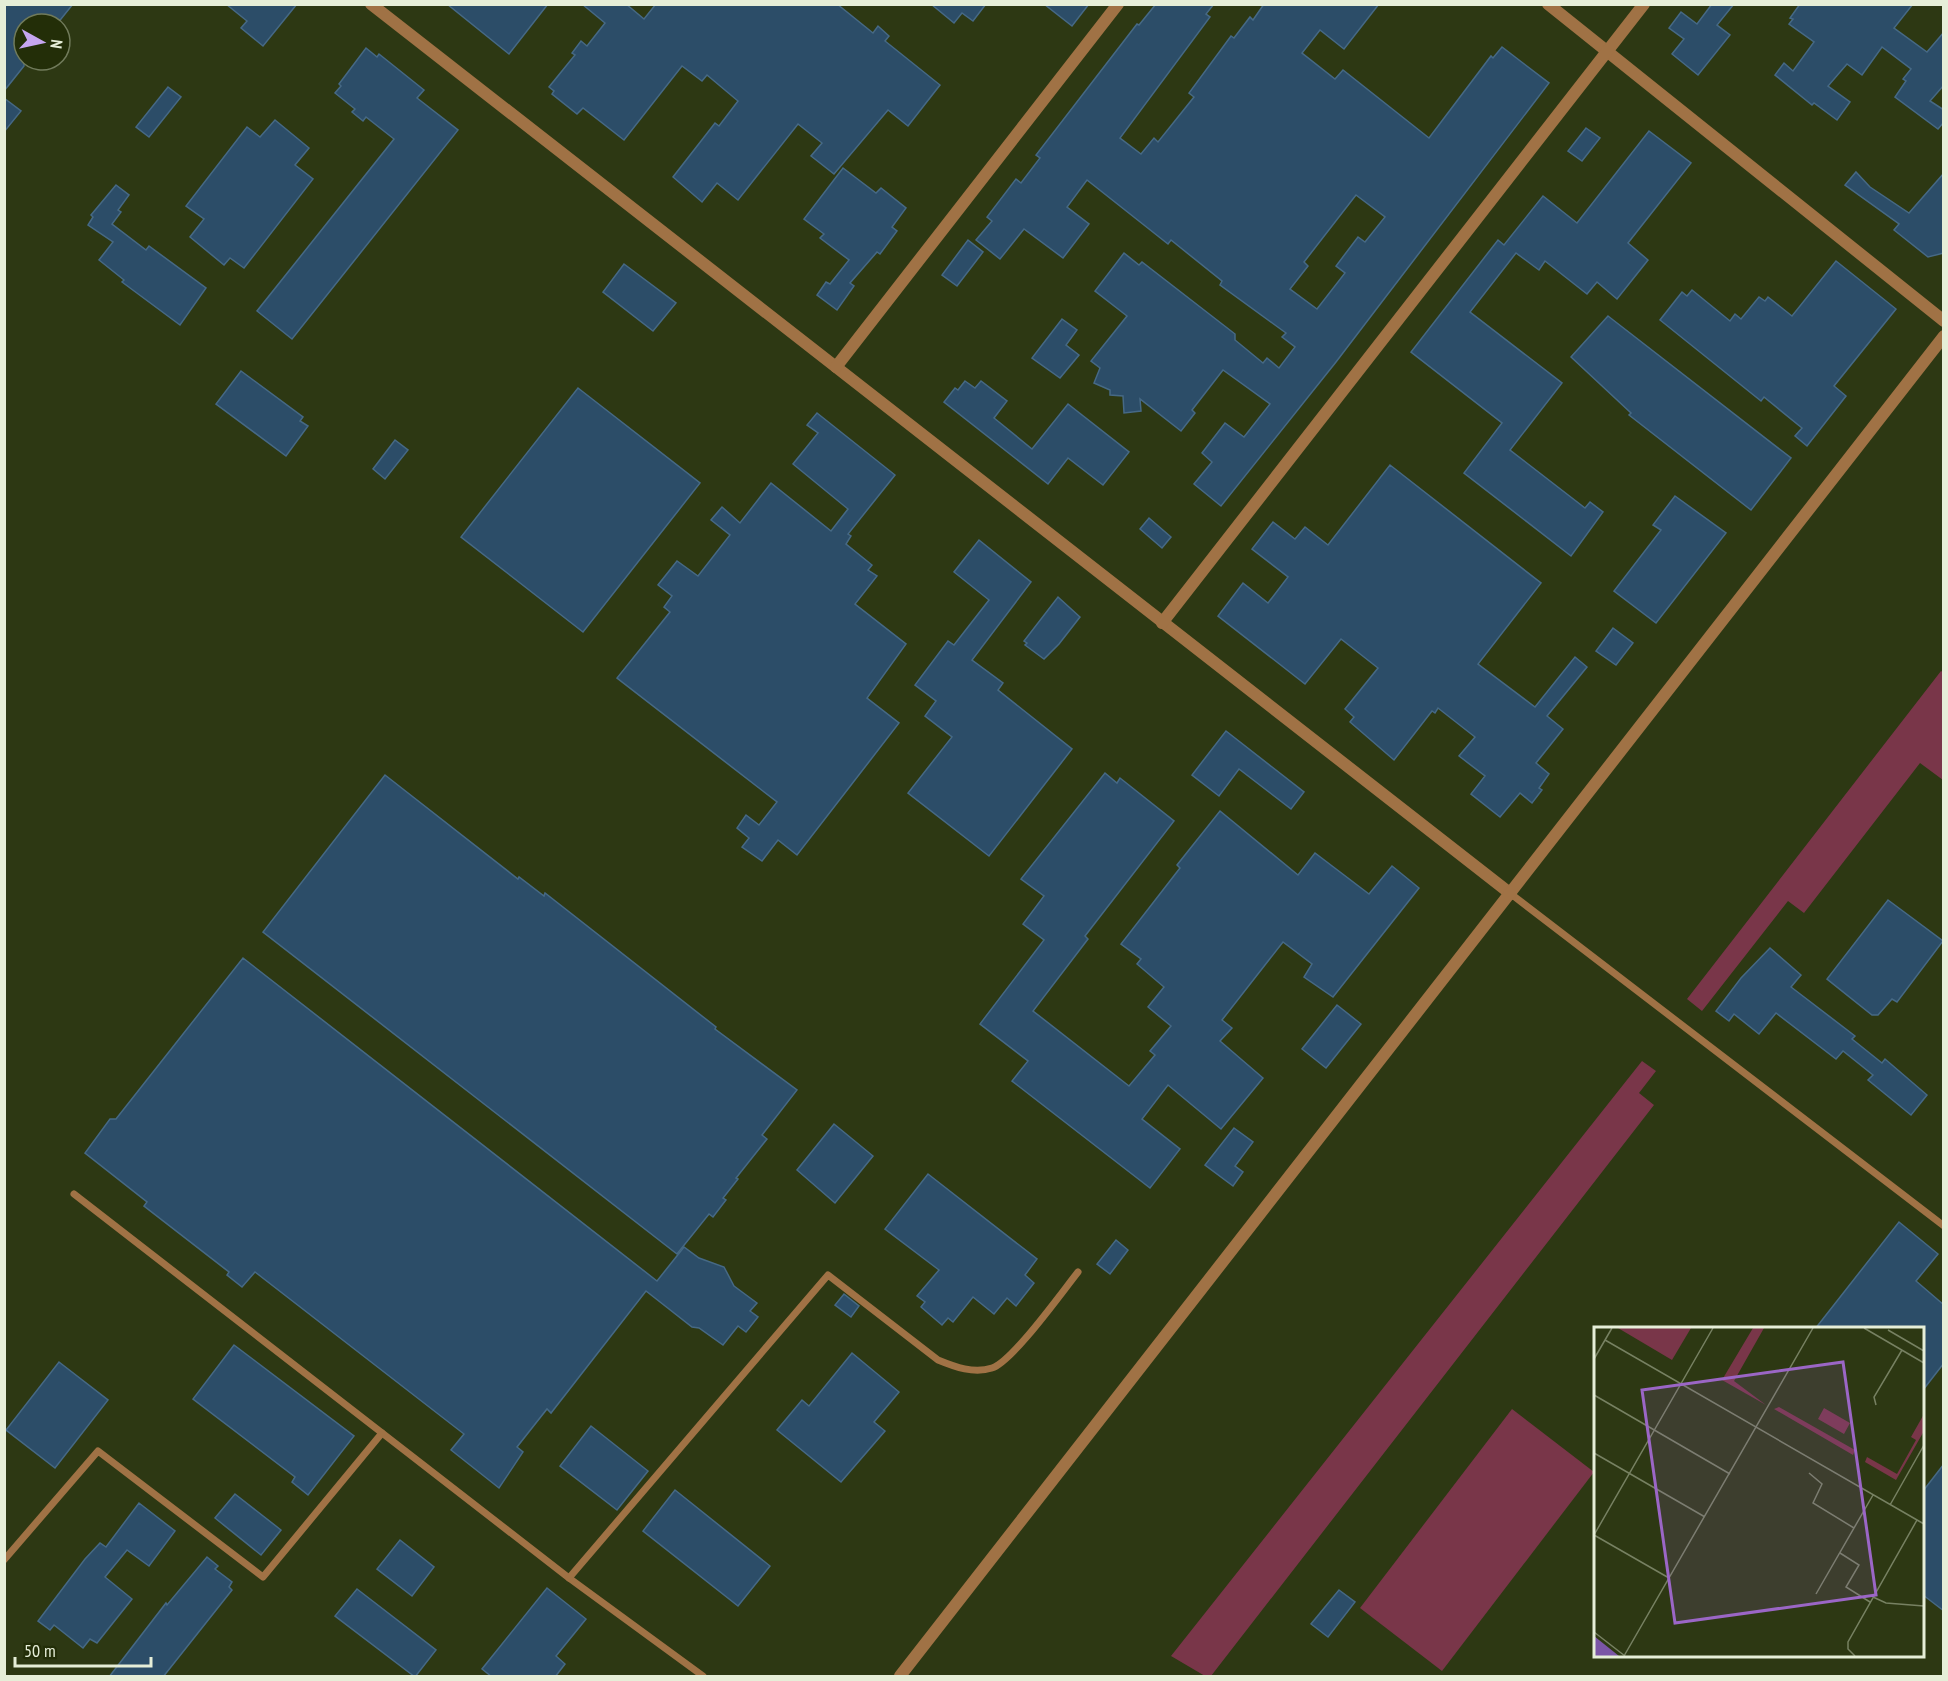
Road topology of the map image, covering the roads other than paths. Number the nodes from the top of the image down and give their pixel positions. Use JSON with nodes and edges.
{"nodes":[{"id":1,"x":1118,"y":4,"type":"edge"},
{"id":2,"x":1548,"y":4,"type":"edge"},
{"id":3,"x":1644,"y":4,"type":"edge"},
{"id":4,"x":374,"y":6,"type":"edge"},
{"id":5,"x":1608,"y":51,"type":"junction"},
{"id":6,"x":1944,"y":321,"type":"edge"},
{"id":7,"x":1944,"y":336,"type":"edge"},
{"id":8,"x":836,"y":367,"type":"junction"},
{"id":9,"x":1162,"y":623,"type":"junction"},
{"id":10,"x":1511,"y":894,"type":"junction"},
{"id":11,"x":74,"y":1194,"type":"dead end"},
{"id":12,"x":1944,"y":1226,"type":"edge"},
{"id":13,"x":1078,"y":1272,"type":"dead end"},
{"id":14,"x":382,"y":1433,"type":"junction"},
{"id":15,"x":4,"y":1560,"type":"edge"},
{"id":16,"x":569,"y":1578,"type":"junction"},
{"id":17,"x":703,"y":1677,"type":"edge"},
{"id":18,"x":900,"y":1677,"type":"edge"}],
"edges":[{"from":1,"to":8,"type":"street"},
{"from":2,"to":5,"type":"street"},
{"from":3,"to":5,"type":"street"},
{"from":4,"to":8,"type":"street"},
{"from":5,"to":6,"type":"street"},
{"from":5,"to":9,"type":"street"},
{"from":7,"to":10,"type":"street"},
{"from":8,"to":9,"type":"street"},
{"from":9,"to":10,"type":"street"},
{"from":10,"to":12,"type":"lane"},
{"from":10,"to":18,"type":"street"},
{"from":11,"to":14,"type":"lane"},
{"from":13,"to":16,"type":"lane"},
{"from":14,"to":15,"type":"lane"},
{"from":14,"to":16,"type":"lane"},
{"from":16,"to":17,"type":"lane"}]}
